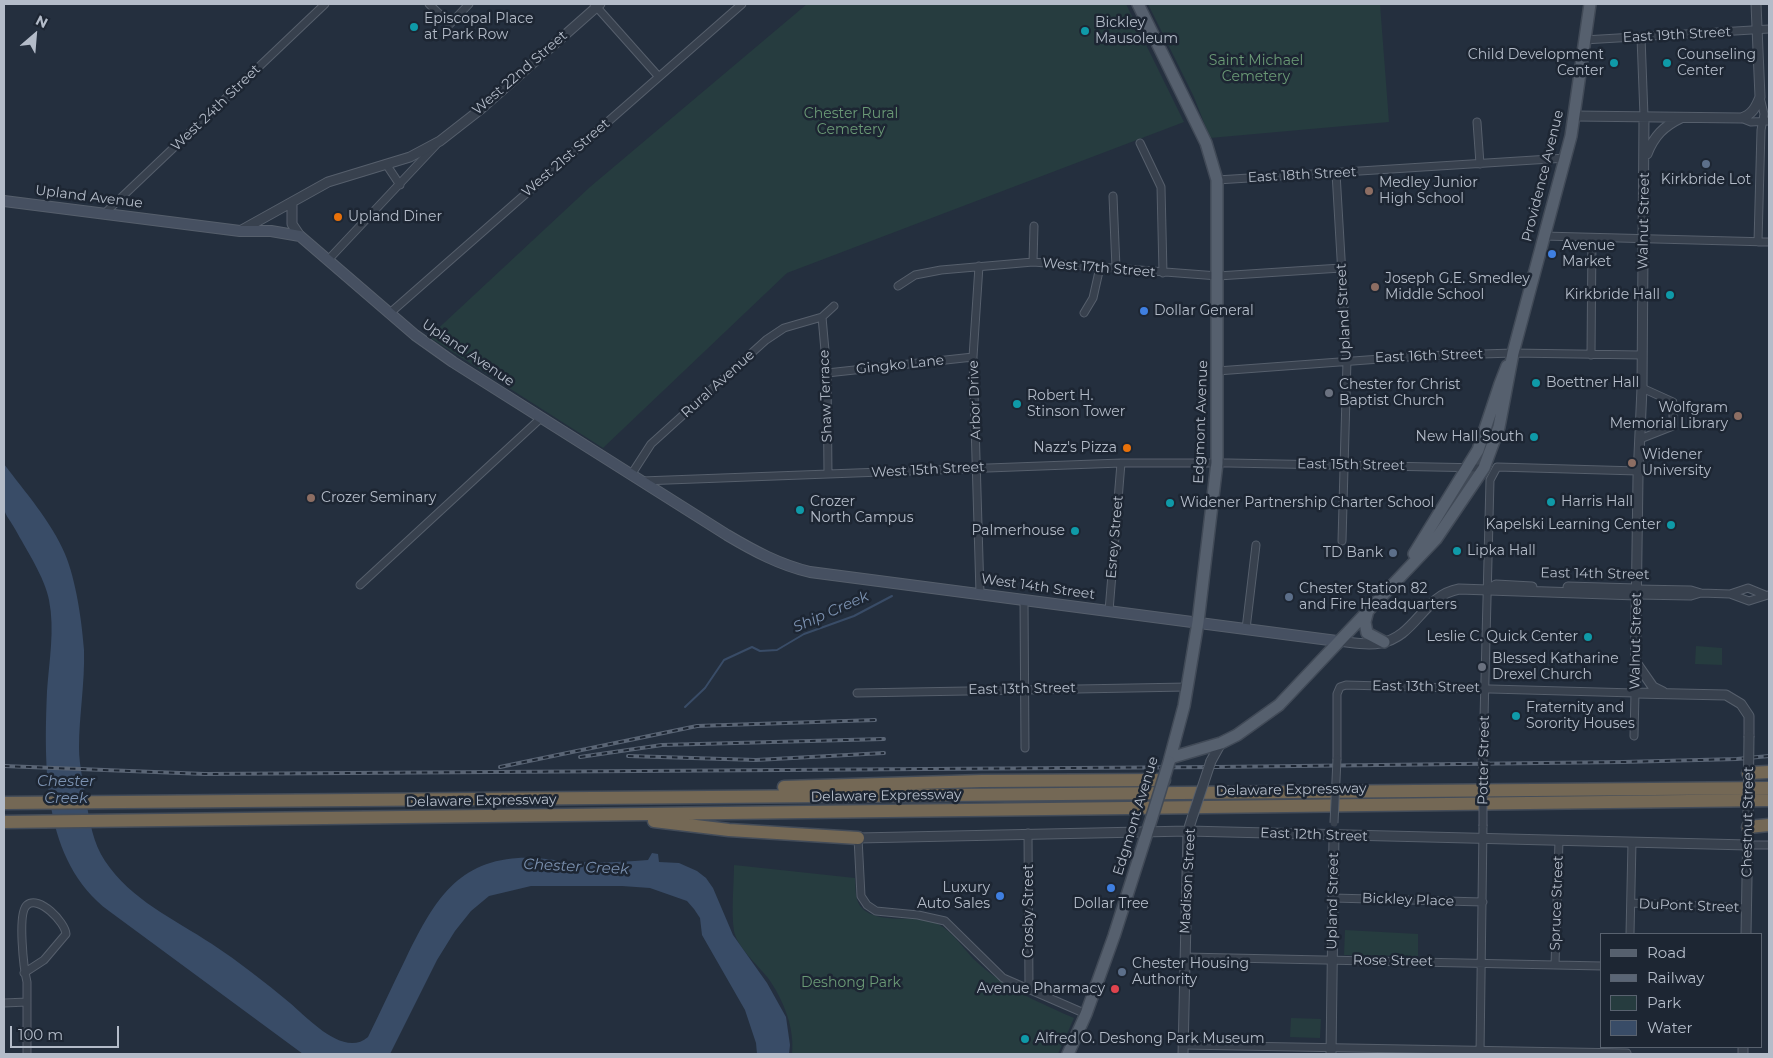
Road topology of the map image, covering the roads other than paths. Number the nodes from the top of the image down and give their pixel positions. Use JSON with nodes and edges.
{"nodes":[{"id":1,"x":325,"y":4,"type":"edge"},
{"id":2,"x":429,"y":4,"type":"edge"},
{"id":3,"x":469,"y":4,"type":"edge"},
{"id":4,"x":742,"y":4,"type":"edge"},
{"id":5,"x":1138,"y":4,"type":"edge"},
{"id":6,"x":1590,"y":4,"type":"edge"},
{"id":7,"x":1756,"y":4,"type":"edge"},
{"id":8,"x":597,"y":5,"type":"edge"},
{"id":9,"x":1769,"y":29,"type":"edge"},
{"id":10,"x":1758,"y":30,"type":"junction"},
{"id":11,"x":1640,"y":37,"type":"junction"},
{"id":12,"x":1584,"y":40,"type":"junction"},
{"id":13,"x":659,"y":77,"type":"junction"},
{"id":14,"x":1760,"y":97,"type":"junction"},
{"id":15,"x":1575,"y":116,"type":"junction"},
{"id":16,"x":1644,"y":116,"type":"junction"},
{"id":17,"x":1682,"y":117,"type":"junction"},
{"id":18,"x":1741,"y":118,"type":"junction"},
{"id":19,"x":1477,"y":122,"type":"dead end"},
{"id":20,"x":1767,"y":122,"type":"edge"},
{"id":21,"x":440,"y":141,"type":"junction"},
{"id":22,"x":1140,"y":143,"type":"dead end"},
{"id":23,"x":1646,"y":157,"type":"junction"},
{"id":24,"x":1566,"y":158,"type":"junction"},
{"id":25,"x":386,"y":164,"type":"junction"},
{"id":26,"x":1480,"y":164,"type":"junction"},
{"id":27,"x":1336,"y":173,"type":"junction"},
{"id":28,"x":1217,"y":180,"type":"junction"},
{"id":29,"x":400,"y":185,"type":"junction"},
{"id":30,"x":1114,"y":196,"type":"dead end"},
{"id":31,"x":4,"y":201,"type":"edge"},
{"id":32,"x":292,"y":202,"type":"junction"},
{"id":33,"x":106,"y":212,"type":"junction"},
{"id":34,"x":1034,"y":226,"type":"dead end"},
{"id":35,"x":240,"y":231,"type":"junction"},
{"id":36,"x":300,"y":236,"type":"junction"},
{"id":37,"x":1543,"y":236,"type":"junction"},
{"id":38,"x":1592,"y":238,"type":"junction"},
{"id":39,"x":1644,"y":241,"type":"junction"},
{"id":40,"x":1758,"y":242,"type":"junction"},
{"id":41,"x":1769,"y":242,"type":"edge"},
{"id":42,"x":329,"y":260,"type":"junction"},
{"id":43,"x":1033,"y":262,"type":"junction"},
{"id":44,"x":979,"y":266,"type":"junction"},
{"id":45,"x":1100,"y":267,"type":"junction"},
{"id":46,"x":1116,"y":268,"type":"junction"},
{"id":47,"x":1341,"y":268,"type":"junction"},
{"id":48,"x":1163,"y":273,"type":"junction"},
{"id":49,"x":1218,"y":276,"type":"junction"},
{"id":50,"x":898,"y":286,"type":"dead end"},
{"id":51,"x":834,"y":306,"type":"dead end"},
{"id":52,"x":390,"y":313,"type":"junction"},
{"id":53,"x":1084,"y":314,"type":"dead end"},
{"id":54,"x":822,"y":317,"type":"junction"},
{"id":55,"x":1513,"y":353,"type":"junction"},
{"id":56,"x":1591,"y":355,"type":"junction"},
{"id":57,"x":1642,"y":355,"type":"junction"},
{"id":58,"x":973,"y":357,"type":"junction"},
{"id":59,"x":1347,"y":360,"type":"junction"},
{"id":60,"x":1217,"y":371,"type":"junction"},
{"id":61,"x":827,"y":373,"type":"junction"},
{"id":62,"x":1642,"y":388,"type":"junction"},
{"id":63,"x":542,"y":418,"type":"junction"},
{"id":64,"x":1640,"y":439,"type":"junction"},
{"id":65,"x":1121,"y":463,"type":"junction"},
{"id":66,"x":1217,"y":463,"type":"junction"},
{"id":67,"x":1344,"y":465,"type":"junction"},
{"id":68,"x":978,"y":467,"type":"junction"},
{"id":69,"x":1469,"y":467,"type":"junction"},
{"id":70,"x":1484,"y":468,"type":"junction"},
{"id":71,"x":1638,"y":471,"type":"junction"},
{"id":72,"x":828,"y":474,"type":"junction"},
{"id":73,"x":635,"y":478,"type":"junction"},
{"id":74,"x":1342,"y":541,"type":"dead end"},
{"id":75,"x":1256,"y":545,"type":"dead end"},
{"id":76,"x":1396,"y":579,"type":"junction"},
{"id":77,"x":875,"y":580,"type":"joint"},
{"id":78,"x":360,"y":585,"type":"dead end"},
{"id":79,"x":1489,"y":589,"type":"junction"},
{"id":80,"x":1637,"y":592,"type":"junction"},
{"id":81,"x":980,"y":593,"type":"junction"},
{"id":82,"x":1730,"y":594,"type":"junction"},
{"id":83,"x":1767,"y":595,"type":"edge"},
{"id":84,"x":1024,"y":600,"type":"junction"},
{"id":85,"x":1369,"y":607,"type":"junction"},
{"id":86,"x":1110,"y":611,"type":"junction"},
{"id":87,"x":1198,"y":622,"type":"junction"},
{"id":88,"x":1246,"y":628,"type":"junction"},
{"id":89,"x":1336,"y":641,"type":"junction"},
{"id":90,"x":1384,"y":642,"type":"junction"},
{"id":91,"x":1636,"y":662,"type":"junction"},
{"id":92,"x":1187,"y":687,"type":"junction"},
{"id":93,"x":1340,"y":687,"type":"joint"},
{"id":94,"x":1024,"y":689,"type":"junction"},
{"id":95,"x":1486,"y":689,"type":"junction"},
{"id":96,"x":857,"y":693,"type":"dead end"},
{"id":97,"x":1635,"y":693,"type":"junction"},
{"id":98,"x":1665,"y":693,"type":"junction"},
{"id":99,"x":1746,"y":710,"type":"joint"},
{"id":100,"x":1634,"y":736,"type":"dead end"},
{"id":101,"x":1221,"y":743,"type":"junction"},
{"id":102,"x":1025,"y":748,"type":"dead end"},
{"id":103,"x":1170,"y":760,"type":"junction"},
{"id":104,"x":1769,"y":772,"type":"edge"},
{"id":105,"x":1748,"y":773,"type":"junction"},
{"id":106,"x":1164,"y":780,"type":"junction"},
{"id":107,"x":1769,"y":788,"type":"edge"},
{"id":108,"x":665,"y":796,"type":"junction"},
{"id":109,"x":1769,"y":800,"type":"edge"},
{"id":110,"x":4,"y":803,"type":"edge"},
{"id":111,"x":569,"y":815,"type":"junction"},
{"id":112,"x":6,"y":822,"type":"edge"},
{"id":113,"x":1748,"y":822,"type":"junction"},
{"id":114,"x":1769,"y":824,"type":"edge"},
{"id":115,"x":1147,"y":831,"type":"junction"},
{"id":116,"x":1188,"y":831,"type":"junction"},
{"id":117,"x":1028,"y":833,"type":"junction"},
{"id":118,"x":1334,"y":836,"type":"junction"},
{"id":119,"x":858,"y":838,"type":"junction"},
{"id":120,"x":1484,"y":839,"type":"junction"},
{"id":121,"x":1559,"y":840,"type":"junction"},
{"id":122,"x":1632,"y":842,"type":"junction"},
{"id":123,"x":1748,"y":845,"type":"junction"},
{"id":124,"x":1769,"y":845,"type":"edge"},
{"id":125,"x":1333,"y":898,"type":"junction"},
{"id":126,"x":1483,"y":902,"type":"junction"},
{"id":127,"x":1631,"y":903,"type":"junction"},
{"id":128,"x":1746,"y":908,"type":"junction"},
{"id":129,"x":1630,"y":933,"type":"edge"},
{"id":130,"x":1746,"y":933,"type":"edge"},
{"id":131,"x":1185,"y":957,"type":"junction"},
{"id":132,"x":1332,"y":960,"type":"junction"},
{"id":133,"x":1482,"y":963,"type":"junction"},
{"id":134,"x":1555,"y":965,"type":"junction"},
{"id":135,"x":1600,"y":966,"type":"edge"},
{"id":136,"x":24,"y":973,"type":"junction"},
{"id":137,"x":1029,"y":988,"type":"junction"},
{"id":138,"x":27,"y":1002,"type":"junction"},
{"id":139,"x":4,"y":1003,"type":"edge"},
{"id":140,"x":1086,"y":1014,"type":"junction"},
{"id":141,"x":1183,"y":1050,"type":"edge"},
{"id":142,"x":1332,"y":1051,"type":"edge"},
{"id":143,"x":1627,"y":1051,"type":"edge"},
{"id":144,"x":1480,"y":1052,"type":"edge"},
{"id":145,"x":27,"y":1054,"type":"edge"},
{"id":146,"x":1068,"y":1054,"type":"edge"}],
"edges":[{"from":1,"to":33,"type":"street","name":"West 24th Street"},
{"from":2,"to":3,"type":"street"},
{"from":4,"to":13,"type":"street","name":"West 21st Street"},
{"from":5,"to":28,"type":"main road","name":"Edgmont Avenue"},
{"from":6,"to":12,"type":"main road","name":"Providence Avenue"},
{"from":7,"to":10,"type":"street"},
{"from":8,"to":13,"type":"street"},
{"from":8,"to":21,"type":"street","name":"West 22nd Street"},
{"from":9,"to":10,"type":"street","name":"East 19th Street"},
{"from":10,"to":11,"type":"street","name":"East 19th Street"},
{"from":10,"to":14,"type":"street"},
{"from":11,"to":12,"type":"street","name":"East 19th Street"},
{"from":11,"to":16,"type":"street","name":"Walnut Street"},
{"from":12,"to":15,"type":"main road","name":"Providence Avenue"},
{"from":13,"to":52,"type":"street","name":"West 21st Street"},
{"from":14,"to":18,"type":"street"},
{"from":14,"to":20,"type":"street"},
{"from":15,"to":16,"type":"street"},
{"from":15,"to":24,"type":"main road","name":"Providence Avenue"},
{"from":16,"to":17,"type":"street"},
{"from":16,"to":23,"type":"street","name":"Walnut Street"},
{"from":17,"to":18,"type":"street"},
{"from":17,"to":23,"type":"street"},
{"from":18,"to":20,"type":"street"},
{"from":19,"to":26,"type":"street"},
{"from":20,"to":40,"type":"street"},
{"from":21,"to":25,"type":"street","name":"West 22nd Street"},
{"from":21,"to":29,"type":"street","name":"West 22nd Street"},
{"from":22,"to":48,"type":"street"},
{"from":23,"to":39,"type":"street","name":"Walnut Street"},
{"from":24,"to":26,"type":"street","name":"East 18th Street"},
{"from":24,"to":37,"type":"main road","name":"Providence Avenue"},
{"from":25,"to":29,"type":"street"},
{"from":25,"to":32,"type":"street","name":"West 22nd Street"},
{"from":26,"to":27,"type":"street","name":"East 18th Street"},
{"from":27,"to":28,"type":"street","name":"East 18th Street"},
{"from":27,"to":47,"type":"street","name":"Upland Street"},
{"from":28,"to":49,"type":"main road","name":"Edgmont Avenue"},
{"from":29,"to":42,"type":"street","name":"West 22nd Street"},
{"from":30,"to":46,"type":"street"},
{"from":31,"to":33,"type":"main road","name":"Upland Avenue"},
{"from":32,"to":35,"type":"street","name":"West 22nd Street"},
{"from":32,"to":36,"type":"street"},
{"from":33,"to":35,"type":"main road","name":"Upland Avenue"},
{"from":34,"to":43,"type":"street"},
{"from":35,"to":36,"type":"main road","name":"Upland Avenue"},
{"from":36,"to":42,"type":"main road","name":"Upland Avenue"},
{"from":37,"to":38,"type":"street"},
{"from":37,"to":55,"type":"main road","name":"Providence Avenue"},
{"from":38,"to":39,"type":"street"},
{"from":38,"to":56,"type":"street"},
{"from":39,"to":40,"type":"street"},
{"from":39,"to":57,"type":"street","name":"Walnut Street"},
{"from":40,"to":41,"type":"street"},
{"from":42,"to":52,"type":"main road","name":"Upland Avenue"},
{"from":43,"to":44,"type":"street","name":"West 17th Street"},
{"from":43,"to":45,"type":"street","name":"West 17th Street"},
{"from":44,"to":50,"type":"street","name":"West 17th Street"},
{"from":44,"to":58,"type":"street","name":"Arbor Drive"},
{"from":45,"to":46,"type":"street","name":"West 17th Street"},
{"from":45,"to":53,"type":"street"},
{"from":46,"to":48,"type":"street","name":"West 17th Street"},
{"from":47,"to":49,"type":"street","name":"West 17th Street"},
{"from":47,"to":59,"type":"street","name":"Upland Street"},
{"from":48,"to":49,"type":"street","name":"West 17th Street"},
{"from":49,"to":60,"type":"main road","name":"Edgmont Avenue"},
{"from":51,"to":54,"type":"street"},
{"from":52,"to":63,"type":"main road","name":"Upland Avenue"},
{"from":54,"to":61,"type":"street","name":"Shaw Terrace"},
{"from":54,"to":73,"type":"street","name":"Rural Avenue"},
{"from":55,"to":56,"type":"street","name":"East 16th Street"},
{"from":55,"to":59,"type":"street","name":"East 16th Street"},
{"from":55,"to":69,"type":"main road","name":"Providence Avenue"},
{"from":55,"to":70,"type":"main road","name":"Providence Avenue"},
{"from":56,"to":57,"type":"street","name":"East 16th Street"},
{"from":57,"to":62,"type":"street","name":"Walnut Street"},
{"from":58,"to":61,"type":"street","name":"Gingko Lane"},
{"from":58,"to":68,"type":"street","name":"Arbor Drive"},
{"from":59,"to":60,"type":"street","name":"East 16th Street"},
{"from":59,"to":67,"type":"street","name":"Upland Street"},
{"from":60,"to":66,"type":"main road","name":"Edgmont Avenue"},
{"from":61,"to":72,"type":"street","name":"Shaw Terrace"},
{"from":62,"to":64,"type":"street","name":"Walnut Street"},
{"from":62,"to":64,"type":"street"},
{"from":63,"to":73,"type":"main road","name":"Upland Avenue"},
{"from":63,"to":78,"type":"street"},
{"from":64,"to":71,"type":"street","name":"Walnut Street"},
{"from":65,"to":66,"type":"street","name":"West 15th Street"},
{"from":65,"to":68,"type":"street","name":"West 15th Street"},
{"from":65,"to":86,"type":"street","name":"Esrey Street"},
{"from":66,"to":67,"type":"street","name":"East 15th Street"},
{"from":66,"to":87,"type":"main road","name":"Edgmont Avenue"},
{"from":67,"to":69,"type":"street","name":"East 15th Street"},
{"from":67,"to":74,"type":"street","name":"Upland Street"},
{"from":68,"to":72,"type":"street","name":"West 15th Street"},
{"from":68,"to":81,"type":"street","name":"Arbor Drive"},
{"from":69,"to":70,"type":"street","name":"East 15th Street"},
{"from":69,"to":76,"type":"main road","name":"Providence Avenue"},
{"from":70,"to":76,"type":"main road","name":"Providence Avenue"},
{"from":71,"to":79,"type":"street","name":"Potter Street"},
{"from":71,"to":80,"type":"street","name":"Walnut Street"},
{"from":72,"to":73,"type":"street","name":"West 15th Street"},
{"from":73,"to":77,"type":"main road","name":"Upland Avenue"},
{"from":75,"to":88,"type":"street"},
{"from":76,"to":85,"type":"main road","name":"Providence Avenue"},
{"from":77,"to":81,"type":"main road","name":"West 14th Street"},
{"from":79,"to":80,"type":"street","name":"East 14th Street"},
{"from":79,"to":90,"type":"street","name":"East 14th Street"},
{"from":79,"to":95,"type":"street","name":"Potter Street"},
{"from":80,"to":82,"type":"street","name":"East 14th Street"},
{"from":80,"to":91,"type":"street","name":"Walnut Street"},
{"from":81,"to":84,"type":"main road","name":"West 14th Street"},
{"from":82,"to":83,"type":"street","name":"East 14th Street"},
{"from":82,"to":83,"type":"street","name":"East 14th Street"},
{"from":84,"to":86,"type":"main road","name":"West 14th Street"},
{"from":84,"to":94,"type":"street"},
{"from":85,"to":89,"type":"main road","name":"Providence Avenue"},
{"from":85,"to":90,"type":"main road"},
{"from":86,"to":87,"type":"main road","name":"West 14th Street"},
{"from":87,"to":88,"type":"main road","name":"East 14th Street"},
{"from":87,"to":92,"type":"main road","name":"Edgmont Avenue"},
{"from":88,"to":89,"type":"main road","name":"East 14th Street"},
{"from":89,"to":90,"type":"street","name":"East 14th Street"},
{"from":89,"to":101,"type":"main road","name":"Providence Avenue"},
{"from":91,"to":97,"type":"street","name":"Walnut Street"},
{"from":91,"to":98,"type":"street"},
{"from":92,"to":94,"type":"street","name":"East 13th Street"},
{"from":92,"to":103,"type":"main road","name":"Edgmont Avenue"},
{"from":93,"to":95,"type":"street","name":"East 13th Street"},
{"from":93,"to":118,"type":"street","name":"Upland Street","bridge":true},
{"from":94,"to":96,"type":"street","name":"East 13th Street"},
{"from":94,"to":102,"type":"street"},
{"from":95,"to":97,"type":"street","name":"East 13th Street"},
{"from":95,"to":120,"type":"street","name":"Potter Street","bridge":true},
{"from":97,"to":98,"type":"street","name":"East 13th Street"},
{"from":97,"to":100,"type":"street","name":"Walnut Street"},
{"from":98,"to":99,"type":"street","name":"East 13th Street"},
{"from":99,"to":105,"type":"street","name":"Chestnut Street","bridge":true},
{"from":101,"to":103,"type":"main road","name":"Providence Avenue"},
{"from":101,"to":116,"type":"street","name":"Madison Street","bridge":true},
{"from":103,"to":106,"type":"main road","name":"Edgmont Avenue","bridge":true},
{"from":104,"to":105,"type":"highway"},
{"from":105,"to":113,"type":"street","name":"Chestnut Street","bridge":true},
{"from":106,"to":108,"type":"highway"},
{"from":106,"to":115,"type":"main road","name":"Edgmont Avenue","bridge":true},
{"from":107,"to":108,"type":"highway","name":"Delaware Expressway"},
{"from":108,"to":110,"type":"highway","name":"Delaware Expressway"},
{"from":109,"to":111,"type":"highway","name":"Delaware Expressway"},
{"from":111,"to":112,"type":"highway","name":"Delaware Expressway"},
{"from":111,"to":119,"type":"highway"},
{"from":113,"to":114,"type":"highway"},
{"from":113,"to":123,"type":"street","name":"Chestnut Street"},
{"from":115,"to":116,"type":"street","name":"East 12th Street"},
{"from":115,"to":117,"type":"street","name":"East 12th Street"},
{"from":115,"to":140,"type":"main road","name":"Edgmont Avenue"},
{"from":116,"to":118,"type":"street","name":"East 12th Street"},
{"from":116,"to":131,"type":"street","name":"Madison Street"},
{"from":117,"to":119,"type":"street","name":"East 12th Street"},
{"from":117,"to":137,"type":"street","name":"Crosby Street"},
{"from":118,"to":120,"type":"street","name":"East 12th Street"},
{"from":118,"to":125,"type":"street","name":"Upland Street"},
{"from":119,"to":137,"type":"street"},
{"from":120,"to":121,"type":"street","name":"East 12th Street"},
{"from":120,"to":126,"type":"street","name":"Potter Street"},
{"from":121,"to":122,"type":"street","name":"East 12th Street"},
{"from":121,"to":134,"type":"street","name":"Spruce Street"},
{"from":122,"to":123,"type":"street","name":"East 12th Street"},
{"from":122,"to":127,"type":"street"},
{"from":123,"to":124,"type":"street","name":"East 12th Street"},
{"from":123,"to":128,"type":"street","name":"Chestnut Street"},
{"from":125,"to":126,"type":"street","name":"Bickley Place"},
{"from":125,"to":132,"type":"street","name":"Upland Street"},
{"from":126,"to":133,"type":"street","name":"Potter Street"},
{"from":127,"to":128,"type":"street","name":"DuPont Street"},
{"from":127,"to":129,"type":"street"},
{"from":128,"to":130,"type":"street","name":"Chestnut Street"},
{"from":131,"to":132,"type":"street","name":"Rose Street"},
{"from":131,"to":141,"type":"street","name":"Madison Street"},
{"from":132,"to":133,"type":"street","name":"Rose Street"},
{"from":132,"to":142,"type":"street","name":"Upland Street"},
{"from":133,"to":134,"type":"street","name":"Rose Street"},
{"from":133,"to":144,"type":"street","name":"Potter Street"},
{"from":134,"to":135,"type":"street","name":"Rose Street"},
{"from":136,"to":136,"type":"street"},
{"from":136,"to":138,"type":"street"},
{"from":137,"to":140,"type":"street"},
{"from":138,"to":139,"type":"street"},
{"from":138,"to":145,"type":"street"},
{"from":140,"to":146,"type":"main road","name":"Edgmont Avenue"},
{"from":141,"to":142,"type":"street"},
{"from":142,"to":144,"type":"street"},
{"from":143,"to":144,"type":"street"}]}
